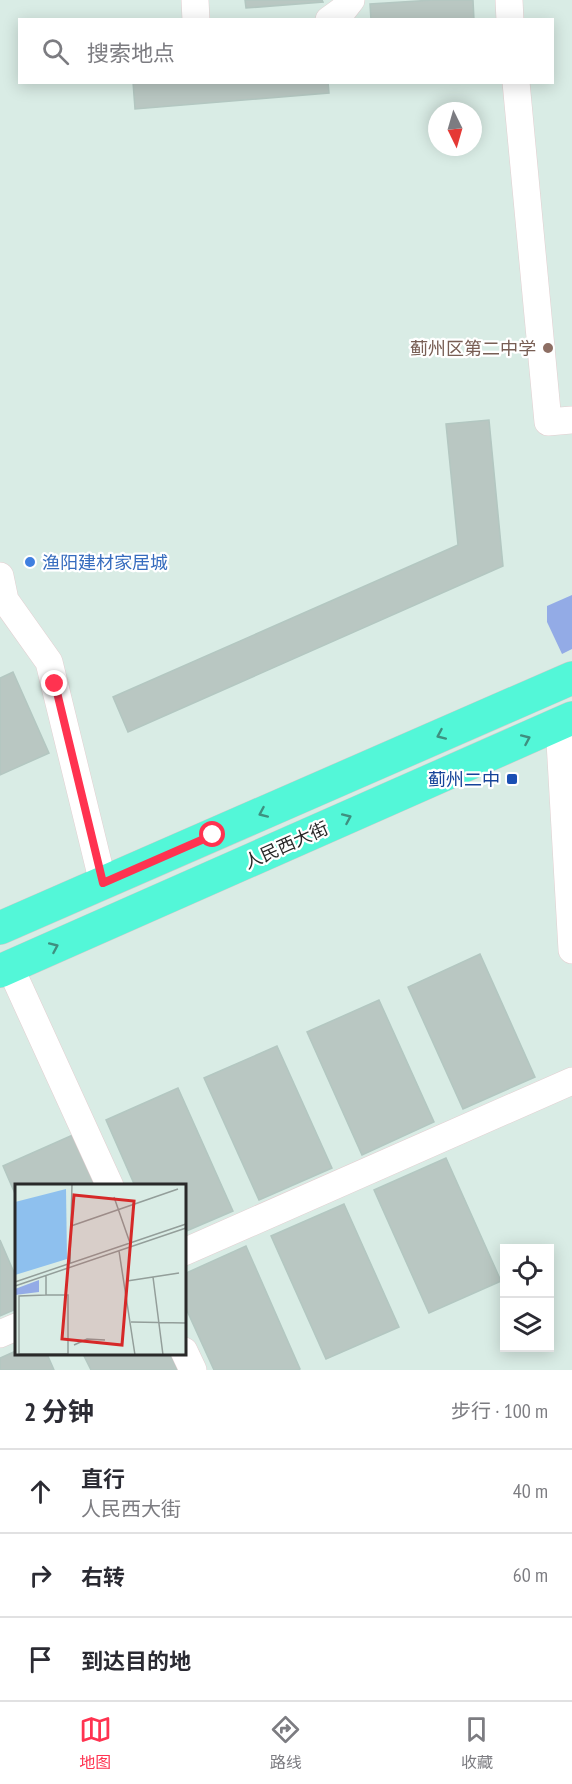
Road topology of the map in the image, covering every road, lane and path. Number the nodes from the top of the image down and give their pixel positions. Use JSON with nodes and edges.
{"nodes":[{"id":1,"x":195,"y":0,"type":"edge"},
{"id":2,"x":351,"y":0,"type":"edge"},
{"id":3,"x":509,"y":0,"type":"edge"},
{"id":4,"x":196,"y":18,"type":"edge"},
{"id":5,"x":332,"y":18,"type":"edge"},
{"id":6,"x":510,"y":18,"type":"edge"},
{"id":7,"x":516,"y":84,"type":"edge"},
{"id":8,"x":572,"y":420,"type":"edge"},
{"id":9,"x":2,"y":592,"type":"edge"},
{"id":10,"x":572,"y":678,"type":"edge"},
{"id":11,"x":566,"y":721,"type":"edge"},
{"id":12,"x":103,"y":883,"type":"junction"},
{"id":13,"x":0,"y":928,"type":"edge"},
{"id":14,"x":572,"y":950,"type":"edge"},
{"id":15,"x":5,"y":969,"type":"edge"},
{"id":16,"x":572,"y":1081,"type":"edge"},
{"id":17,"x":110,"y":1184,"type":"edge"},
{"id":18,"x":186,"y":1251,"type":"edge"},
{"id":19,"x":15,"y":1327,"type":"edge"},
{"id":20,"x":0,"y":1334,"type":"edge"},
{"id":21,"x":186,"y":1355,"type":"edge"},
{"id":22,"x":193,"y":1370,"type":"edge"}],
"edges":[{"from":1,"to":4,"type":"street"},
{"from":2,"to":5,"type":"street"},
{"from":3,"to":6,"type":"street"},
{"from":7,"to":8,"type":"street"},
{"from":9,"to":12,"type":"street"},
{"from":10,"to":12,"type":"main road","one_way":true},
{"from":11,"to":14,"type":"street"},
{"from":15,"to":11,"type":"main road","name":"人民西大街","one_way":true},
{"from":12,"to":13,"type":"main road"},
{"from":15,"to":17,"type":"street"},
{"from":16,"to":18,"type":"street"},
{"from":19,"to":20,"type":"street"},
{"from":21,"to":22,"type":"street"}]}
